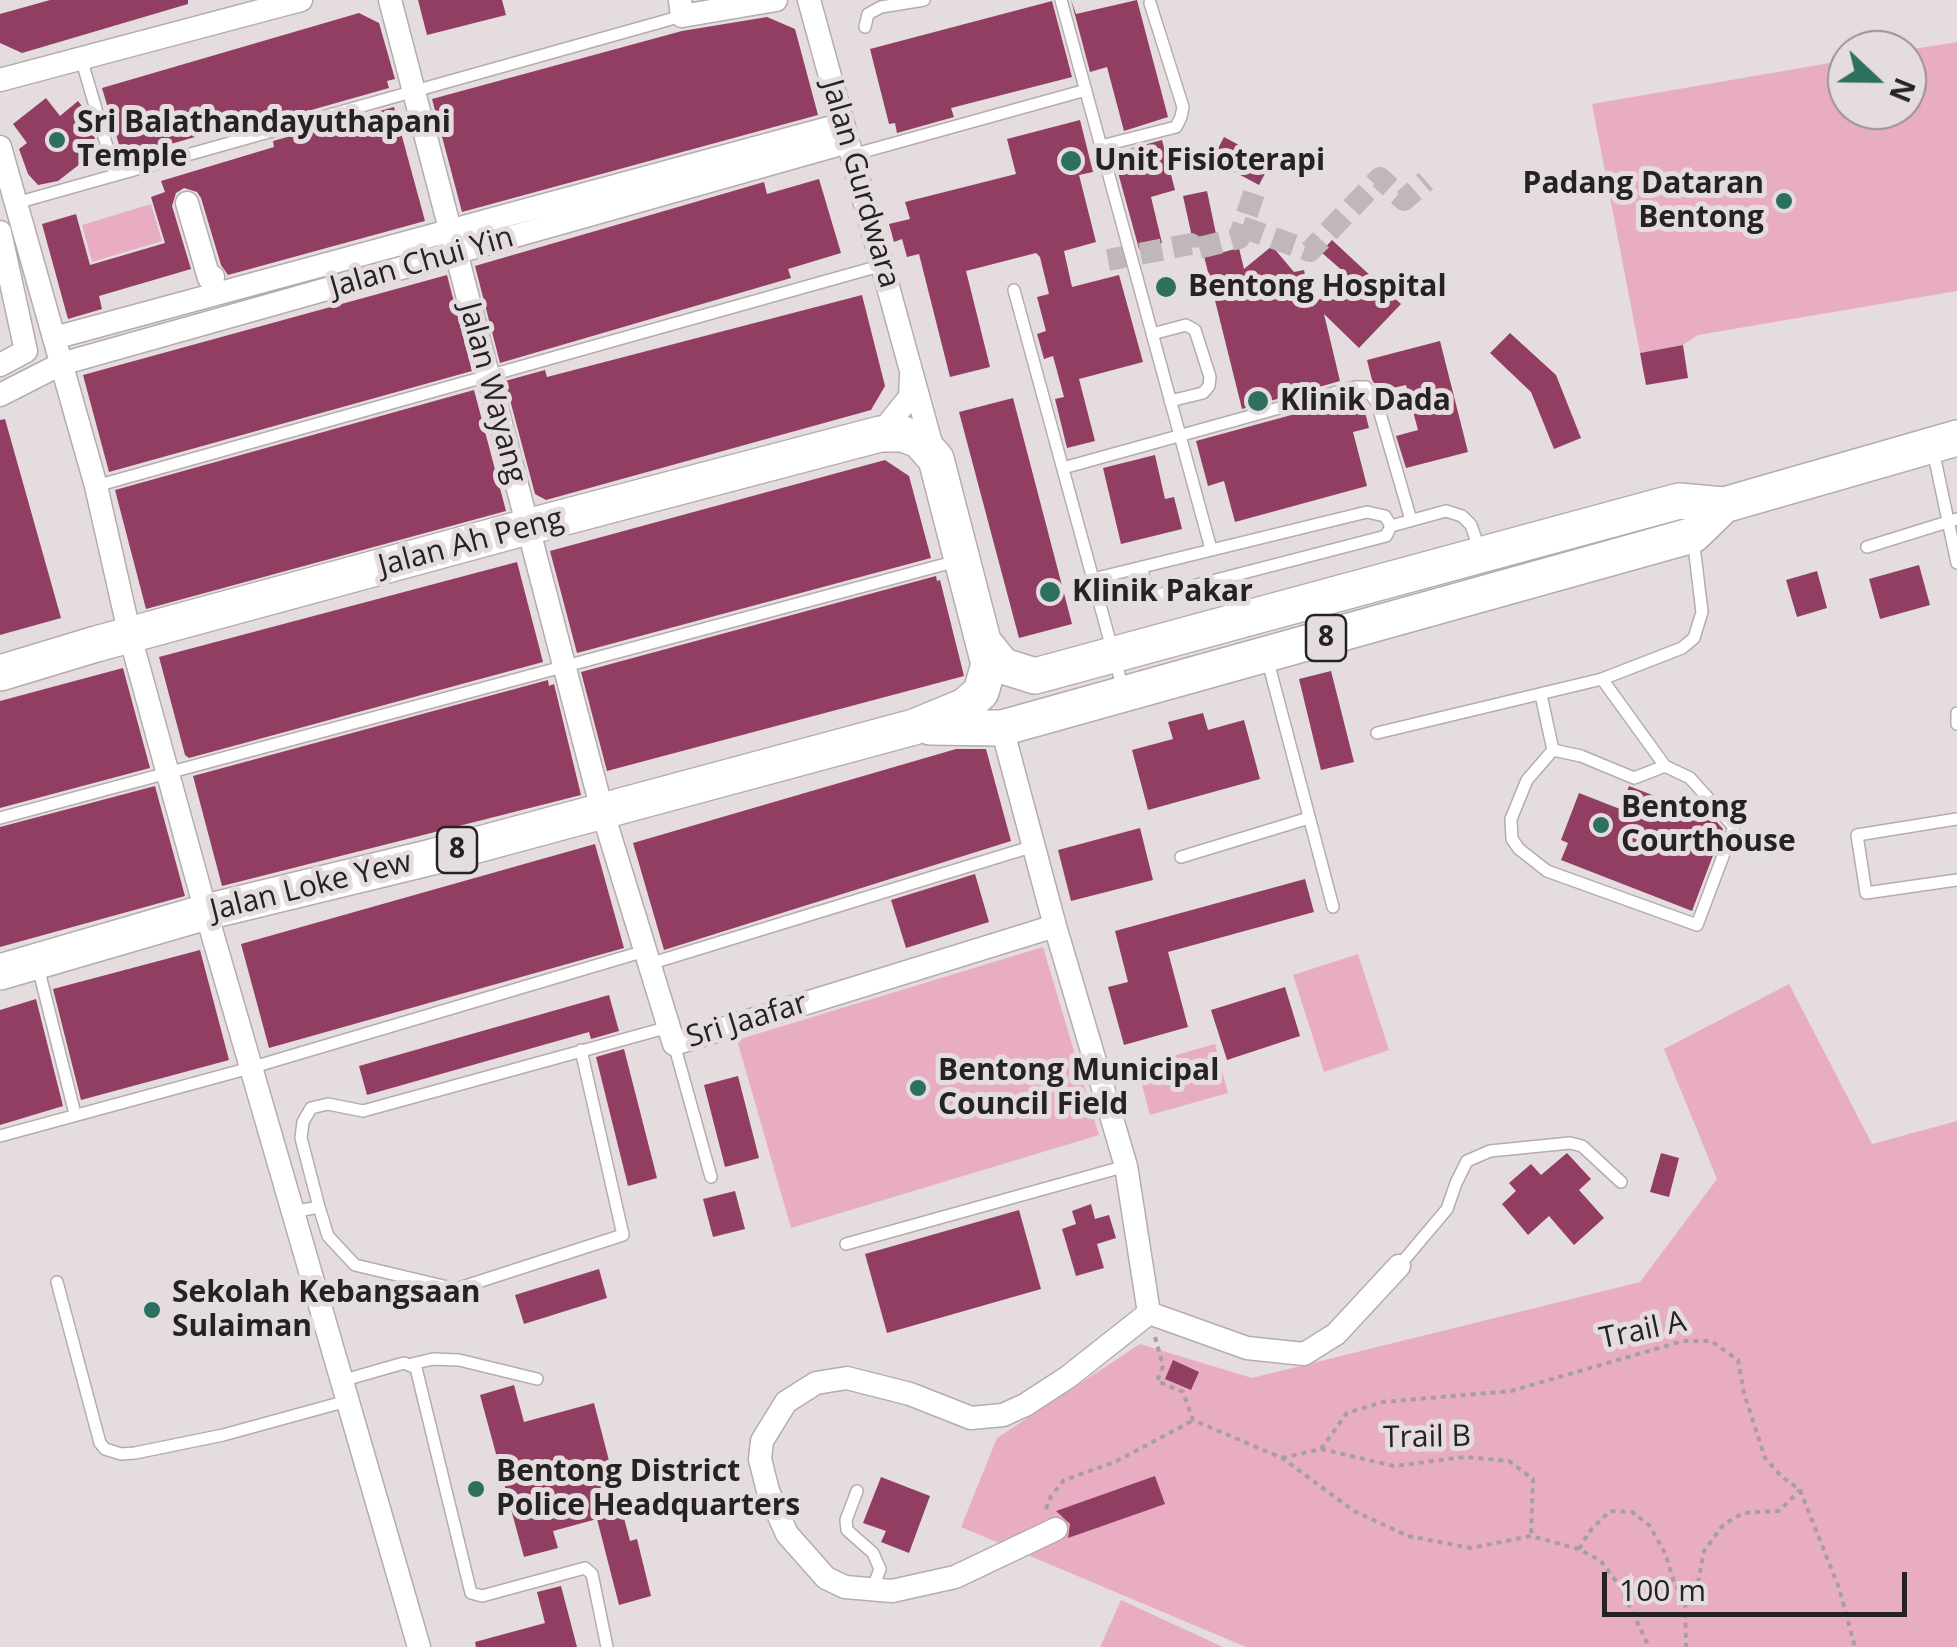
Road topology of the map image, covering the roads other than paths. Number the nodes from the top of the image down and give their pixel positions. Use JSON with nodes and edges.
{"nodes":[{"id":1,"x":301,"y":0,"type":"edge"},
{"id":2,"x":390,"y":0,"type":"edge"},
{"id":3,"x":776,"y":0,"type":"edge"},
{"id":4,"x":808,"y":0,"type":"edge"},
{"id":5,"x":924,"y":0,"type":"edge"},
{"id":6,"x":1061,"y":0,"type":"edge"},
{"id":7,"x":1150,"y":3,"type":"dead end"},
{"id":8,"x":681,"y":8,"type":"edge"},
{"id":9,"x":865,"y":28,"type":"dead end"},
{"id":10,"x":81,"y":58,"type":"junction"},
{"id":11,"x":0,"y":80,"type":"edge"},
{"id":12,"x":1086,"y":90,"type":"junction"},
{"id":13,"x":416,"y":92,"type":"junction"},
{"id":14,"x":848,"y":140,"type":"junction"},
{"id":15,"x":0,"y":146,"type":"edge"},
{"id":16,"x":1101,"y":146,"type":"junction"},
{"id":17,"x":115,"y":174,"type":"junction"},
{"id":18,"x":16,"y":202,"type":"junction"},
{"id":19,"x":187,"y":203,"type":"dead end"},
{"id":20,"x":8,"y":242,"type":"edge"},
{"id":21,"x":453,"y":242,"type":"junction"},
{"id":22,"x":882,"y":265,"type":"junction"},
{"id":23,"x":213,"y":278,"type":"dead end"},
{"id":24,"x":1014,"y":290,"type":"dead end"},
{"id":25,"x":1152,"y":334,"type":"junction"},
{"id":26,"x":54,"y":338,"type":"junction"},
{"id":27,"x":61,"y":364,"type":"junction"},
{"id":28,"x":0,"y":365,"type":"edge"},
{"id":29,"x":911,"y":368,"type":"junction"},
{"id":30,"x":488,"y":376,"type":"junction"},
{"id":31,"x":0,"y":396,"type":"edge"},
{"id":32,"x":1170,"y":401,"type":"junction"},
{"id":33,"x":880,"y":434,"type":"junction"},
{"id":34,"x":1180,"y":436,"type":"junction"},
{"id":35,"x":1944,"y":442,"type":"edge"},
{"id":36,"x":936,"y":458,"type":"junction"},
{"id":37,"x":1063,"y":468,"type":"junction"},
{"id":38,"x":96,"y":486,"type":"junction"},
{"id":39,"x":1679,"y":501,"type":"junction"},
{"id":40,"x":1724,"y":505,"type":"junction"},
{"id":41,"x":1411,"y":520,"type":"junction"},
{"id":42,"x":1953,"y":520,"type":"edge"},
{"id":43,"x":1391,"y":526,"type":"junction"},
{"id":44,"x":527,"y":527,"type":"junction"},
{"id":45,"x":1692,"y":535,"type":"junction"},
{"id":46,"x":1867,"y":548,"type":"dead end"},
{"id":47,"x":1211,"y":549,"type":"junction"},
{"id":48,"x":1482,"y":555,"type":"junction"},
{"id":49,"x":962,"y":560,"type":"junction"},
{"id":50,"x":1957,"y":563,"type":"edge"},
{"id":51,"x":1140,"y":566,"type":"junction"},
{"id":52,"x":1093,"y":579,"type":"junction"},
{"id":53,"x":130,"y":636,"type":"junction"},
{"id":54,"x":985,"y":644,"type":"junction"},
{"id":55,"x":1266,"y":654,"type":"junction"},
{"id":56,"x":1114,"y":655,"type":"junction"},
{"id":57,"x":566,"y":666,"type":"junction"},
{"id":58,"x":0,"y":674,"type":"edge"},
{"id":59,"x":1602,"y":679,"type":"junction"},
{"id":60,"x":1124,"y":694,"type":"junction"},
{"id":61,"x":1541,"y":695,"type":"junction"},
{"id":62,"x":1957,"y":713,"type":"edge"},
{"id":63,"x":1957,"y":724,"type":"edge"},
{"id":64,"x":914,"y":727,"type":"junction"},
{"id":65,"x":1002,"y":728,"type":"junction"},
{"id":66,"x":1376,"y":732,"type":"dead end"},
{"id":67,"x":1553,"y":750,"type":"junction"},
{"id":68,"x":1664,"y":766,"type":"junction"},
{"id":69,"x":170,"y":772,"type":"junction"},
{"id":70,"x":602,"y":810,"type":"junction"},
{"id":71,"x":0,"y":818,"type":"edge"},
{"id":72,"x":1310,"y":818,"type":"junction"},
{"id":73,"x":1957,"y":819,"type":"edge"},
{"id":74,"x":1034,"y":846,"type":"junction"},
{"id":75,"x":1181,"y":856,"type":"dead end"},
{"id":76,"x":1957,"y":880,"type":"edge"},
{"id":77,"x":1333,"y":907,"type":"dead end"},
{"id":78,"x":206,"y":912,"type":"junction"},
{"id":79,"x":1056,"y":926,"type":"junction"},
{"id":80,"x":647,"y":958,"type":"junction"},
{"id":81,"x":36,"y":961,"type":"junction"},
{"id":82,"x":0,"y":972,"type":"edge"},
{"id":83,"x":671,"y":1035,"type":"junction"},
{"id":84,"x":581,"y":1050,"type":"junction"},
{"id":85,"x":250,"y":1068,"type":"junction"},
{"id":86,"x":75,"y":1114,"type":"junction"},
{"id":87,"x":0,"y":1136,"type":"edge"},
{"id":88,"x":1126,"y":1166,"type":"junction"},
{"id":89,"x":711,"y":1177,"type":"dead end"},
{"id":90,"x":1622,"y":1182,"type":"dead end"},
{"id":91,"x":318,"y":1207,"type":"junction"},
{"id":92,"x":292,"y":1212,"type":"junction"},
{"id":93,"x":846,"y":1244,"type":"dead end"},
{"id":94,"x":1399,"y":1266,"type":"joint"},
{"id":95,"x":56,"y":1282,"type":"dead end"},
{"id":96,"x":1149,"y":1313,"type":"junction"},
{"id":97,"x":412,"y":1364,"type":"junction"},
{"id":98,"x":537,"y":1379,"type":"dead end"},
{"id":99,"x":344,"y":1391,"type":"junction"},
{"id":100,"x":858,"y":1491,"type":"dead end"},
{"id":101,"x":1047,"y":1533,"type":"road end"},
{"id":102,"x":872,"y":1590,"type":"junction"},
{"id":103,"x":418,"y":1647,"type":"edge"},
{"id":104,"x":607,"y":1647,"type":"edge"}],
"edges":[{"from":1,"to":10,"type":"street"},
{"from":2,"to":13,"type":"street","name":"Jalan Wayang"},
{"from":3,"to":8,"type":"street"},
{"from":4,"to":14,"type":"street","name":"Jalan Gurdwara"},
{"from":5,"to":9,"type":"lane"},
{"from":6,"to":12,"type":"lane"},
{"from":7,"to":16,"type":"lane"},
{"from":8,"to":13,"type":"lane"},
{"from":10,"to":11,"type":"street"},
{"from":10,"to":17,"type":"lane"},
{"from":12,"to":14,"type":"lane"},
{"from":12,"to":16,"type":"lane"},
{"from":13,"to":17,"type":"lane"},
{"from":13,"to":21,"type":"street","name":"Jalan Wayang"},
{"from":14,"to":21,"type":"street","name":"Jalan Chui Yin"},
{"from":14,"to":22,"type":"street","name":"Jalan Gurdwara"},
{"from":15,"to":18,"type":"street"},
{"from":16,"to":25,"type":"lane"},
{"from":17,"to":18,"type":"lane"},
{"from":18,"to":20,"type":"street"},
{"from":19,"to":23,"type":"street"},
{"from":20,"to":26,"type":"street"},
{"from":20,"to":28,"type":"street"},
{"from":21,"to":26,"type":"street","name":"Jalan Chui Yin"},
{"from":21,"to":27,"type":"street","name":"Jalan Chui Yin"},
{"from":21,"to":30,"type":"street","name":"Jalan Wayang"},
{"from":22,"to":29,"type":"street","name":"Jalan Gurdwara"},
{"from":22,"to":30,"type":"lane"},
{"from":24,"to":37,"type":"lane"},
{"from":25,"to":32,"type":"lane"},
{"from":25,"to":32,"type":"lane"},
{"from":26,"to":27,"type":"street"},
{"from":27,"to":31,"type":"street","name":"Jalan Chui Yin"},
{"from":27,"to":38,"type":"street"},
{"from":29,"to":33,"type":"street"},
{"from":29,"to":36,"type":"street","name":"Jalan Gurdwara"},
{"from":30,"to":38,"type":"lane"},
{"from":30,"to":44,"type":"street","name":"Jalan Wayang"},
{"from":32,"to":34,"type":"lane"},
{"from":33,"to":36,"type":"main road"},
{"from":33,"to":44,"type":"main road","name":"Jalan Ah Peng"},
{"from":34,"to":37,"type":"lane"},
{"from":34,"to":41,"type":"lane"},
{"from":34,"to":47,"type":"lane"},
{"from":35,"to":40,"type":"main road","number":"8"},
{"from":35,"to":42,"type":"lane"},
{"from":36,"to":49,"type":"main road"},
{"from":37,"to":52,"type":"lane"},
{"from":38,"to":53,"type":"street"},
{"from":39,"to":40,"type":"main road","number":"8"},
{"from":39,"to":45,"type":"lane"},
{"from":39,"to":48,"type":"main road","number":"8"},
{"from":40,"to":45,"type":"main road","number":"8"},
{"from":41,"to":43,"type":"lane"},
{"from":41,"to":48,"type":"lane"},
{"from":42,"to":46,"type":"lane"},
{"from":42,"to":50,"type":"lane"},
{"from":43,"to":47,"type":"lane"},
{"from":43,"to":51,"type":"lane"},
{"from":44,"to":53,"type":"main road","name":"Jalan Ah Peng"},
{"from":44,"to":57,"type":"street","name":"Jalan Wayang"},
{"from":45,"to":55,"type":"main road","number":"8"},
{"from":45,"to":59,"type":"lane"},
{"from":47,"to":51,"type":"lane"},
{"from":48,"to":56,"type":"main road","number":"8"},
{"from":49,"to":54,"type":"main road"},
{"from":49,"to":57,"type":"lane"},
{"from":51,"to":52,"type":"lane"},
{"from":52,"to":56,"type":"lane"},
{"from":53,"to":58,"type":"main road","name":"Jalan Ah Peng"},
{"from":53,"to":69,"type":"street"},
{"from":54,"to":56,"type":"main road","number":"8"},
{"from":54,"to":64,"type":"main road"},
{"from":55,"to":60,"type":"main road","number":"8"},
{"from":55,"to":72,"type":"lane"},
{"from":56,"to":60,"type":"lane"},
{"from":57,"to":69,"type":"lane"},
{"from":57,"to":70,"type":"street","name":"Jalan Wayang"},
{"from":59,"to":61,"type":"lane"},
{"from":59,"to":68,"type":"lane"},
{"from":60,"to":65,"type":"main road","number":"8"},
{"from":61,"to":66,"type":"lane"},
{"from":61,"to":67,"type":"lane"},
{"from":62,"to":63,"type":"lane"},
{"from":64,"to":65,"type":"main road","number":"8"},
{"from":64,"to":70,"type":"main road","name":"Jalan Loke Yew","number":"8"},
{"from":65,"to":74,"type":"street"},
{"from":67,"to":68,"type":"lane"},
{"from":67,"to":68,"type":"lane"},
{"from":69,"to":71,"type":"lane"},
{"from":69,"to":78,"type":"street"},
{"from":70,"to":78,"type":"main road","name":"Jalan Loke Yew","number":"8"},
{"from":70,"to":80,"type":"street","name":"Sri Jaafar"},
{"from":72,"to":75,"type":"lane"},
{"from":72,"to":77,"type":"lane"},
{"from":73,"to":76,"type":"lane"},
{"from":74,"to":79,"type":"street"},
{"from":74,"to":80,"type":"lane"},
{"from":78,"to":81,"type":"main road","name":"Jalan Loke Yew","number":"8"},
{"from":78,"to":85,"type":"street"},
{"from":79,"to":83,"type":"street","name":"Sri Jaafar"},
{"from":79,"to":88,"type":"street"},
{"from":80,"to":83,"type":"street","name":"Sri Jaafar"},
{"from":80,"to":85,"type":"lane"},
{"from":81,"to":82,"type":"main road","name":"Jalan Loke Yew","number":"8"},
{"from":81,"to":86,"type":"lane"},
{"from":83,"to":84,"type":"lane"},
{"from":83,"to":89,"type":"lane"},
{"from":84,"to":91,"type":"lane"},
{"from":84,"to":91,"type":"lane"},
{"from":85,"to":86,"type":"lane"},
{"from":85,"to":92,"type":"street"},
{"from":86,"to":87,"type":"lane"},
{"from":88,"to":93,"type":"lane"},
{"from":88,"to":96,"type":"street"},
{"from":90,"to":94,"type":"lane"},
{"from":91,"to":92,"type":"lane"},
{"from":92,"to":99,"type":"street"},
{"from":94,"to":96,"type":"street"},
{"from":95,"to":99,"type":"lane"},
{"from":96,"to":102,"type":"street"},
{"from":97,"to":98,"type":"lane"},
{"from":97,"to":99,"type":"lane"},
{"from":97,"to":104,"type":"lane"},
{"from":99,"to":103,"type":"street"},
{"from":100,"to":102,"type":"lane"},
{"from":101,"to":102,"type":"street"}]}
